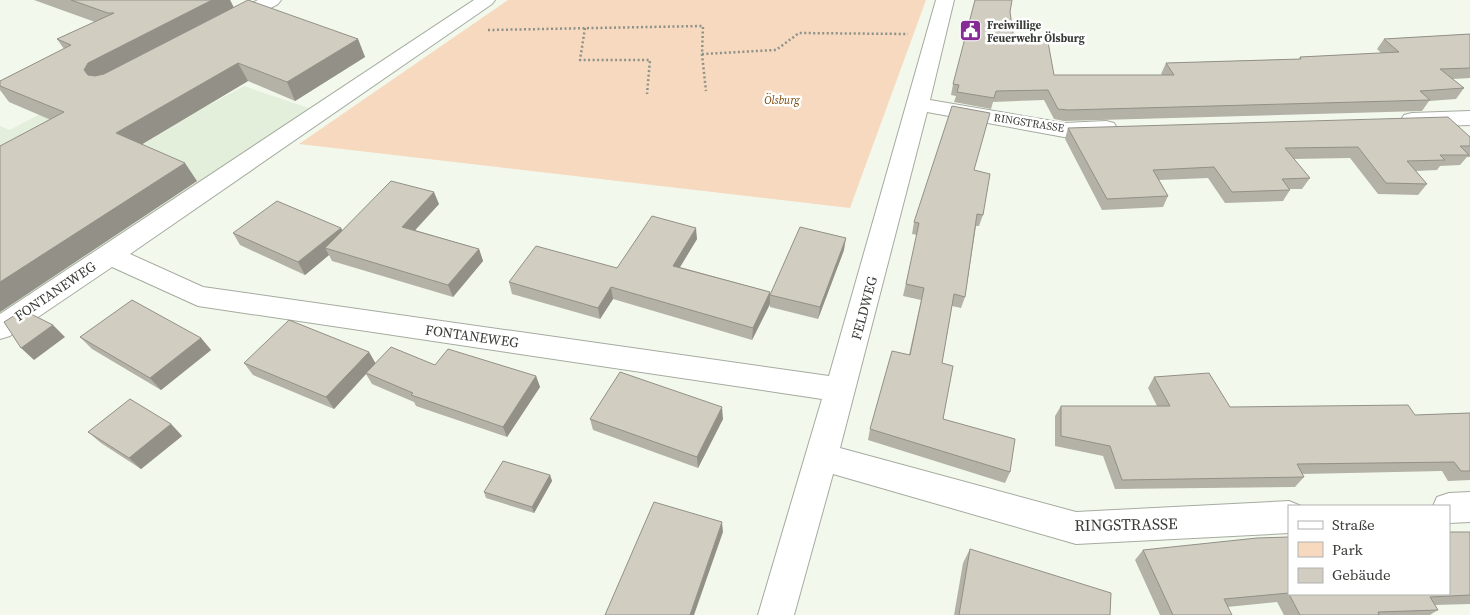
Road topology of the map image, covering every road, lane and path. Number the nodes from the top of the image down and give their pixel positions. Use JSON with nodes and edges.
{"nodes":[{"id":1,"x":272,"y":0,"type":"edge"},
{"id":2,"x":486,"y":0,"type":"edge"},
{"id":3,"x":945,"y":0,"type":"edge"},
{"id":4,"x":585,"y":28,"type":"junction"},
{"id":5,"x":440,"y":31,"type":"junction"},
{"id":6,"x":211,"y":32,"type":"edge"},
{"id":7,"x":936,"y":34,"type":"junction"},
{"id":8,"x":702,"y":54,"type":"junction"},
{"id":9,"x":706,"y":91,"type":"dead end"},
{"id":10,"x":647,"y":94,"type":"dead end"},
{"id":11,"x":919,"y":104,"type":"junction"},
{"id":12,"x":1470,"y":118,"type":"edge"},
{"id":13,"x":1391,"y":120,"type":"edge"},
{"id":14,"x":1123,"y":128,"type":"edge"},
{"id":15,"x":110,"y":255,"type":"junction"},
{"id":16,"x":0,"y":328,"type":"edge"},
{"id":17,"x":841,"y":390,"type":"junction"},
{"id":18,"x":822,"y":457,"type":"junction"},
{"id":19,"x":1470,"y":507,"type":"edge"},
{"id":20,"x":1450,"y":508,"type":"edge"},
{"id":21,"x":1288,"y":517,"type":"edge"},
{"id":22,"x":776,"y":615,"type":"edge"}],
"edges":[{"from":1,"to":6,"type":"street"},
{"from":2,"to":5,"type":"street","name":"FONTANEWEG"},
{"from":3,"to":7,"type":"street","name":"FELDWEG"},
{"from":4,"to":5,"type":"path"},
{"from":4,"to":8,"type":"path"},
{"from":4,"to":10,"type":"path"},
{"from":5,"to":15,"type":"street","name":"FONTANEWEG"},
{"from":7,"to":8,"type":"path"},
{"from":7,"to":11,"type":"street","name":"FELDWEG"},
{"from":8,"to":9,"type":"path"},
{"from":11,"to":14,"type":"street","name":"RINGSTRASSE"},
{"from":11,"to":17,"type":"street","name":"FELDWEG"},
{"from":12,"to":13,"type":"street"},
{"from":15,"to":16,"type":"street","name":"FONTANEWEG"},
{"from":15,"to":17,"type":"street","name":"FONTANEWEG"},
{"from":17,"to":18,"type":"street","name":"FELDWEG"},
{"from":18,"to":21,"type":"street","name":"RINGSTRASSE"},
{"from":18,"to":22,"type":"street","name":"FELDWEG"},
{"from":19,"to":20,"type":"street"}]}
